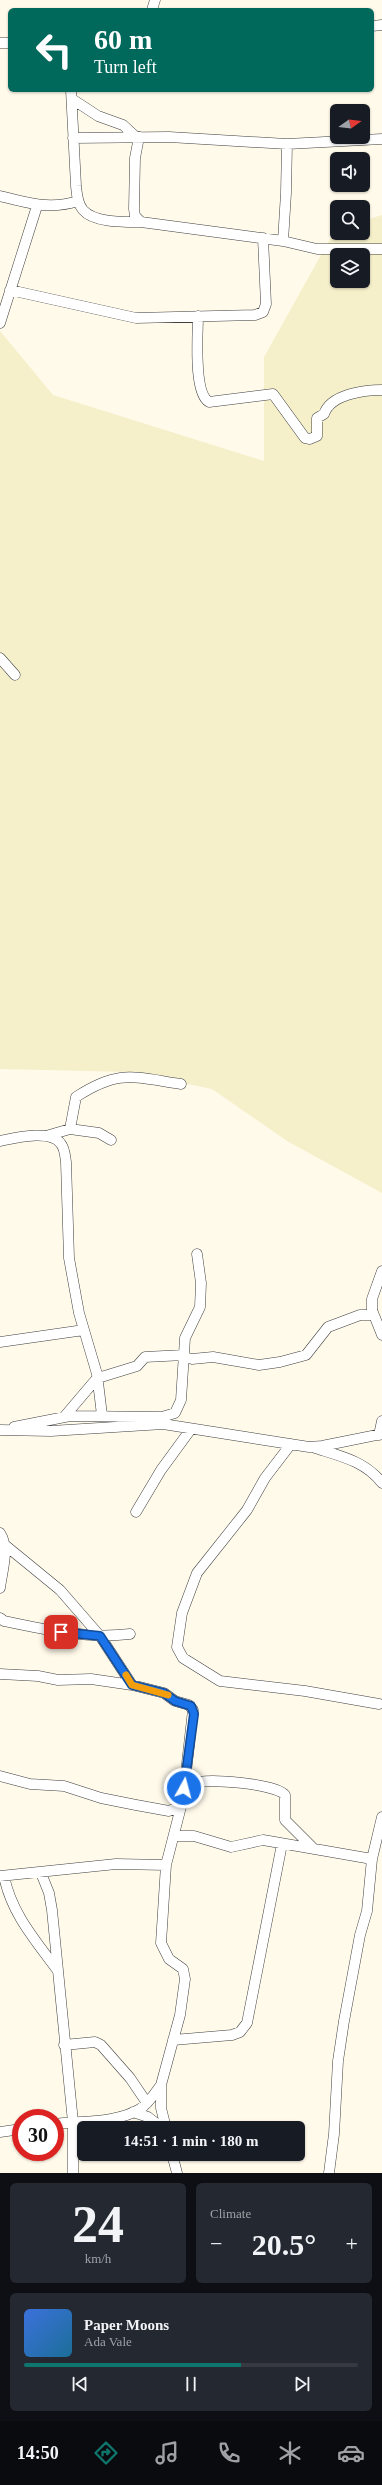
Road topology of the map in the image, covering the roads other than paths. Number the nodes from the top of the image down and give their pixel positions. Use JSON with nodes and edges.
{"nodes":[{"id":1,"x":71,"y":94,"type":"edge"},
{"id":2,"x":138,"y":137,"type":"junction"},
{"id":3,"x":73,"y":138,"type":"junction"},
{"id":4,"x":382,"y":139,"type":"edge"},
{"id":5,"x":287,"y":144,"type":"junction"},
{"id":6,"x":0,"y":196,"type":"edge"},
{"id":7,"x":78,"y":201,"type":"junction"},
{"id":8,"x":37,"y":206,"type":"junction"},
{"id":9,"x":141,"y":222,"type":"junction"},
{"id":10,"x":263,"y":238,"type":"junction"},
{"id":11,"x":283,"y":241,"type":"junction"},
{"id":12,"x":382,"y":249,"type":"edge"},
{"id":13,"x":10,"y":290,"type":"junction"},
{"id":14,"x":198,"y":316,"type":"junction"},
{"id":15,"x":0,"y":323,"type":"edge"},
{"id":16,"x":382,"y":390,"type":"edge"},
{"id":17,"x":0,"y":658,"type":"edge"},
{"id":18,"x":15,"y":675,"type":"dead end"},
{"id":19,"x":181,"y":1084,"type":"dead end"},
{"id":20,"x":70,"y":1129,"type":"junction"},
{"id":21,"x":46,"y":1136,"type":"junction"},
{"id":22,"x":111,"y":1140,"type":"dead end"},
{"id":23,"x":0,"y":1141,"type":"edge"},
{"id":24,"x":197,"y":1254,"type":"dead end"},
{"id":25,"x":382,"y":1272,"type":"edge"},
{"id":26,"x":374,"y":1315,"type":"junction"},
{"id":27,"x":84,"y":1330,"type":"junction"},
{"id":28,"x":382,"y":1334,"type":"edge"},
{"id":29,"x":0,"y":1342,"type":"edge"},
{"id":30,"x":184,"y":1356,"type":"junction"},
{"id":31,"x":98,"y":1378,"type":"junction"},
{"id":32,"x":102,"y":1415,"type":"junction"},
{"id":33,"x":64,"y":1417,"type":"junction"},
{"id":34,"x":382,"y":1421,"type":"edge"},
{"id":35,"x":191,"y":1429,"type":"junction"},
{"id":36,"x":1,"y":1430,"type":"edge"},
{"id":37,"x":381,"y":1434,"type":"edge"},
{"id":38,"x":291,"y":1444,"type":"junction"},
{"id":39,"x":309,"y":1447,"type":"junction"},
{"id":40,"x":382,"y":1483,"type":"edge"},
{"id":41,"x":136,"y":1512,"type":"dead end"},
{"id":42,"x":0,"y":1533,"type":"edge"},
{"id":43,"x":5,"y":1545,"type":"junction"},
{"id":44,"x":0,"y":1588,"type":"edge"},
{"id":45,"x":0,"y":1618,"type":"edge"},
{"id":46,"x":130,"y":1634,"type":"dead end"},
{"id":47,"x":100,"y":1636,"type":"junction"},
{"id":48,"x":0,"y":1674,"type":"edge"},
{"id":49,"x":132,"y":1685,"type":"junction"},
{"id":50,"x":379,"y":1704,"type":"dead end"},
{"id":51,"x":0,"y":1776,"type":"edge"},
{"id":52,"x":183,"y":1799,"type":"junction"},
{"id":53,"x":382,"y":1817,"type":"edge"},
{"id":54,"x":175,"y":1836,"type":"junction"},
{"id":55,"x":282,"y":1844,"type":"junction"},
{"id":56,"x":314,"y":1849,"type":"junction"},
{"id":57,"x":372,"y":1861,"type":"junction"},
{"id":58,"x":166,"y":1865,"type":"junction"},
{"id":59,"x":382,"y":1866,"type":"edge"},
{"id":60,"x":41,"y":1873,"type":"junction"},
{"id":61,"x":2,"y":1876,"type":"edge"},
{"id":62,"x":58,"y":1971,"type":"junction"},
{"id":63,"x":172,"y":2040,"type":"junction"},
{"id":64,"x":64,"y":2045,"type":"junction"},
{"id":65,"x":161,"y":2085,"type":"junction"},
{"id":66,"x":146,"y":2104,"type":"junction"},
{"id":67,"x":133,"y":2112,"type":"junction"},
{"id":68,"x":153,"y":2121,"type":"edge"},
{"id":69,"x":164,"y":2121,"type":"edge"},
{"id":70,"x":73,"y":2122,"type":"junction"},
{"id":71,"x":64,"y":2123,"type":"edge"},
{"id":72,"x":12,"y":2130,"type":"edge"},
{"id":73,"x":0,"y":2132,"type":"edge"},
{"id":74,"x":174,"y":2161,"type":"edge"},
{"id":75,"x":73,"y":2173,"type":"edge"},
{"id":76,"x":177,"y":2173,"type":"edge"},
{"id":77,"x":329,"y":2173,"type":"edge"}],
"edges":[{"from":1,"to":2,"type":"street"},
{"from":1,"to":3,"type":"street"},
{"from":2,"to":3,"type":"street"},
{"from":2,"to":5,"type":"street"},
{"from":2,"to":9,"type":"street"},
{"from":3,"to":7,"type":"street"},
{"from":4,"to":5,"type":"street"},
{"from":5,"to":11,"type":"street"},
{"from":6,"to":8,"type":"street"},
{"from":7,"to":8,"type":"street"},
{"from":7,"to":9,"type":"street"},
{"from":8,"to":13,"type":"street"},
{"from":9,"to":10,"type":"street"},
{"from":10,"to":11,"type":"street"},
{"from":10,"to":14,"type":"street"},
{"from":11,"to":12,"type":"street"},
{"from":13,"to":14,"type":"street"},
{"from":13,"to":15,"type":"street"},
{"from":14,"to":16,"type":"street"},
{"from":17,"to":18,"type":"street"},
{"from":19,"to":20,"type":"street"},
{"from":20,"to":21,"type":"street"},
{"from":20,"to":22,"type":"street"},
{"from":21,"to":23,"type":"street"},
{"from":21,"to":27,"type":"street"},
{"from":24,"to":30,"type":"street"},
{"from":25,"to":26,"type":"street"},
{"from":26,"to":28,"type":"street"},
{"from":26,"to":30,"type":"street"},
{"from":27,"to":29,"type":"street"},
{"from":27,"to":31,"type":"street"},
{"from":30,"to":31,"type":"street"},
{"from":30,"to":32,"type":"street"},
{"from":31,"to":32,"type":"street"},
{"from":31,"to":33,"type":"street"},
{"from":32,"to":33,"type":"street"},
{"from":33,"to":36,"type":"street"},
{"from":34,"to":37,"type":"street"},
{"from":35,"to":36,"type":"street"},
{"from":35,"to":38,"type":"street"},
{"from":35,"to":41,"type":"street"},
{"from":37,"to":39,"type":"street"},
{"from":38,"to":39,"type":"street"},
{"from":38,"to":50,"type":"street"},
{"from":39,"to":40,"type":"street"},
{"from":42,"to":43,"type":"street"},
{"from":43,"to":44,"type":"street"},
{"from":43,"to":47,"type":"street"},
{"from":45,"to":47,"type":"street"},
{"from":46,"to":47,"type":"street"},
{"from":47,"to":49,"type":"street"},
{"from":48,"to":49,"type":"street"},
{"from":49,"to":52,"type":"street"},
{"from":51,"to":52,"type":"street"},
{"from":52,"to":54,"type":"street"},
{"from":52,"to":56,"type":"street"},
{"from":53,"to":57,"type":"street"},
{"from":54,"to":55,"type":"street"},
{"from":54,"to":58,"type":"street"},
{"from":55,"to":56,"type":"street"},
{"from":55,"to":63,"type":"street"},
{"from":56,"to":57,"type":"street"},
{"from":57,"to":59,"type":"street"},
{"from":57,"to":77,"type":"street"},
{"from":58,"to":60,"type":"street"},
{"from":58,"to":63,"type":"street"},
{"from":60,"to":61,"type":"street"},
{"from":60,"to":62,"type":"street"},
{"from":61,"to":62,"type":"street"},
{"from":62,"to":64,"type":"street"},
{"from":63,"to":65,"type":"street"},
{"from":64,"to":66,"type":"street"},
{"from":64,"to":70,"type":"street"},
{"from":65,"to":66,"type":"street"},
{"from":65,"to":69,"type":"street"},
{"from":66,"to":67,"type":"street"},
{"from":67,"to":68,"type":"street"},
{"from":67,"to":70,"type":"street"},
{"from":70,"to":71,"type":"street"},
{"from":70,"to":75,"type":"street"},
{"from":72,"to":73,"type":"street"},
{"from":74,"to":76,"type":"street"}]}
